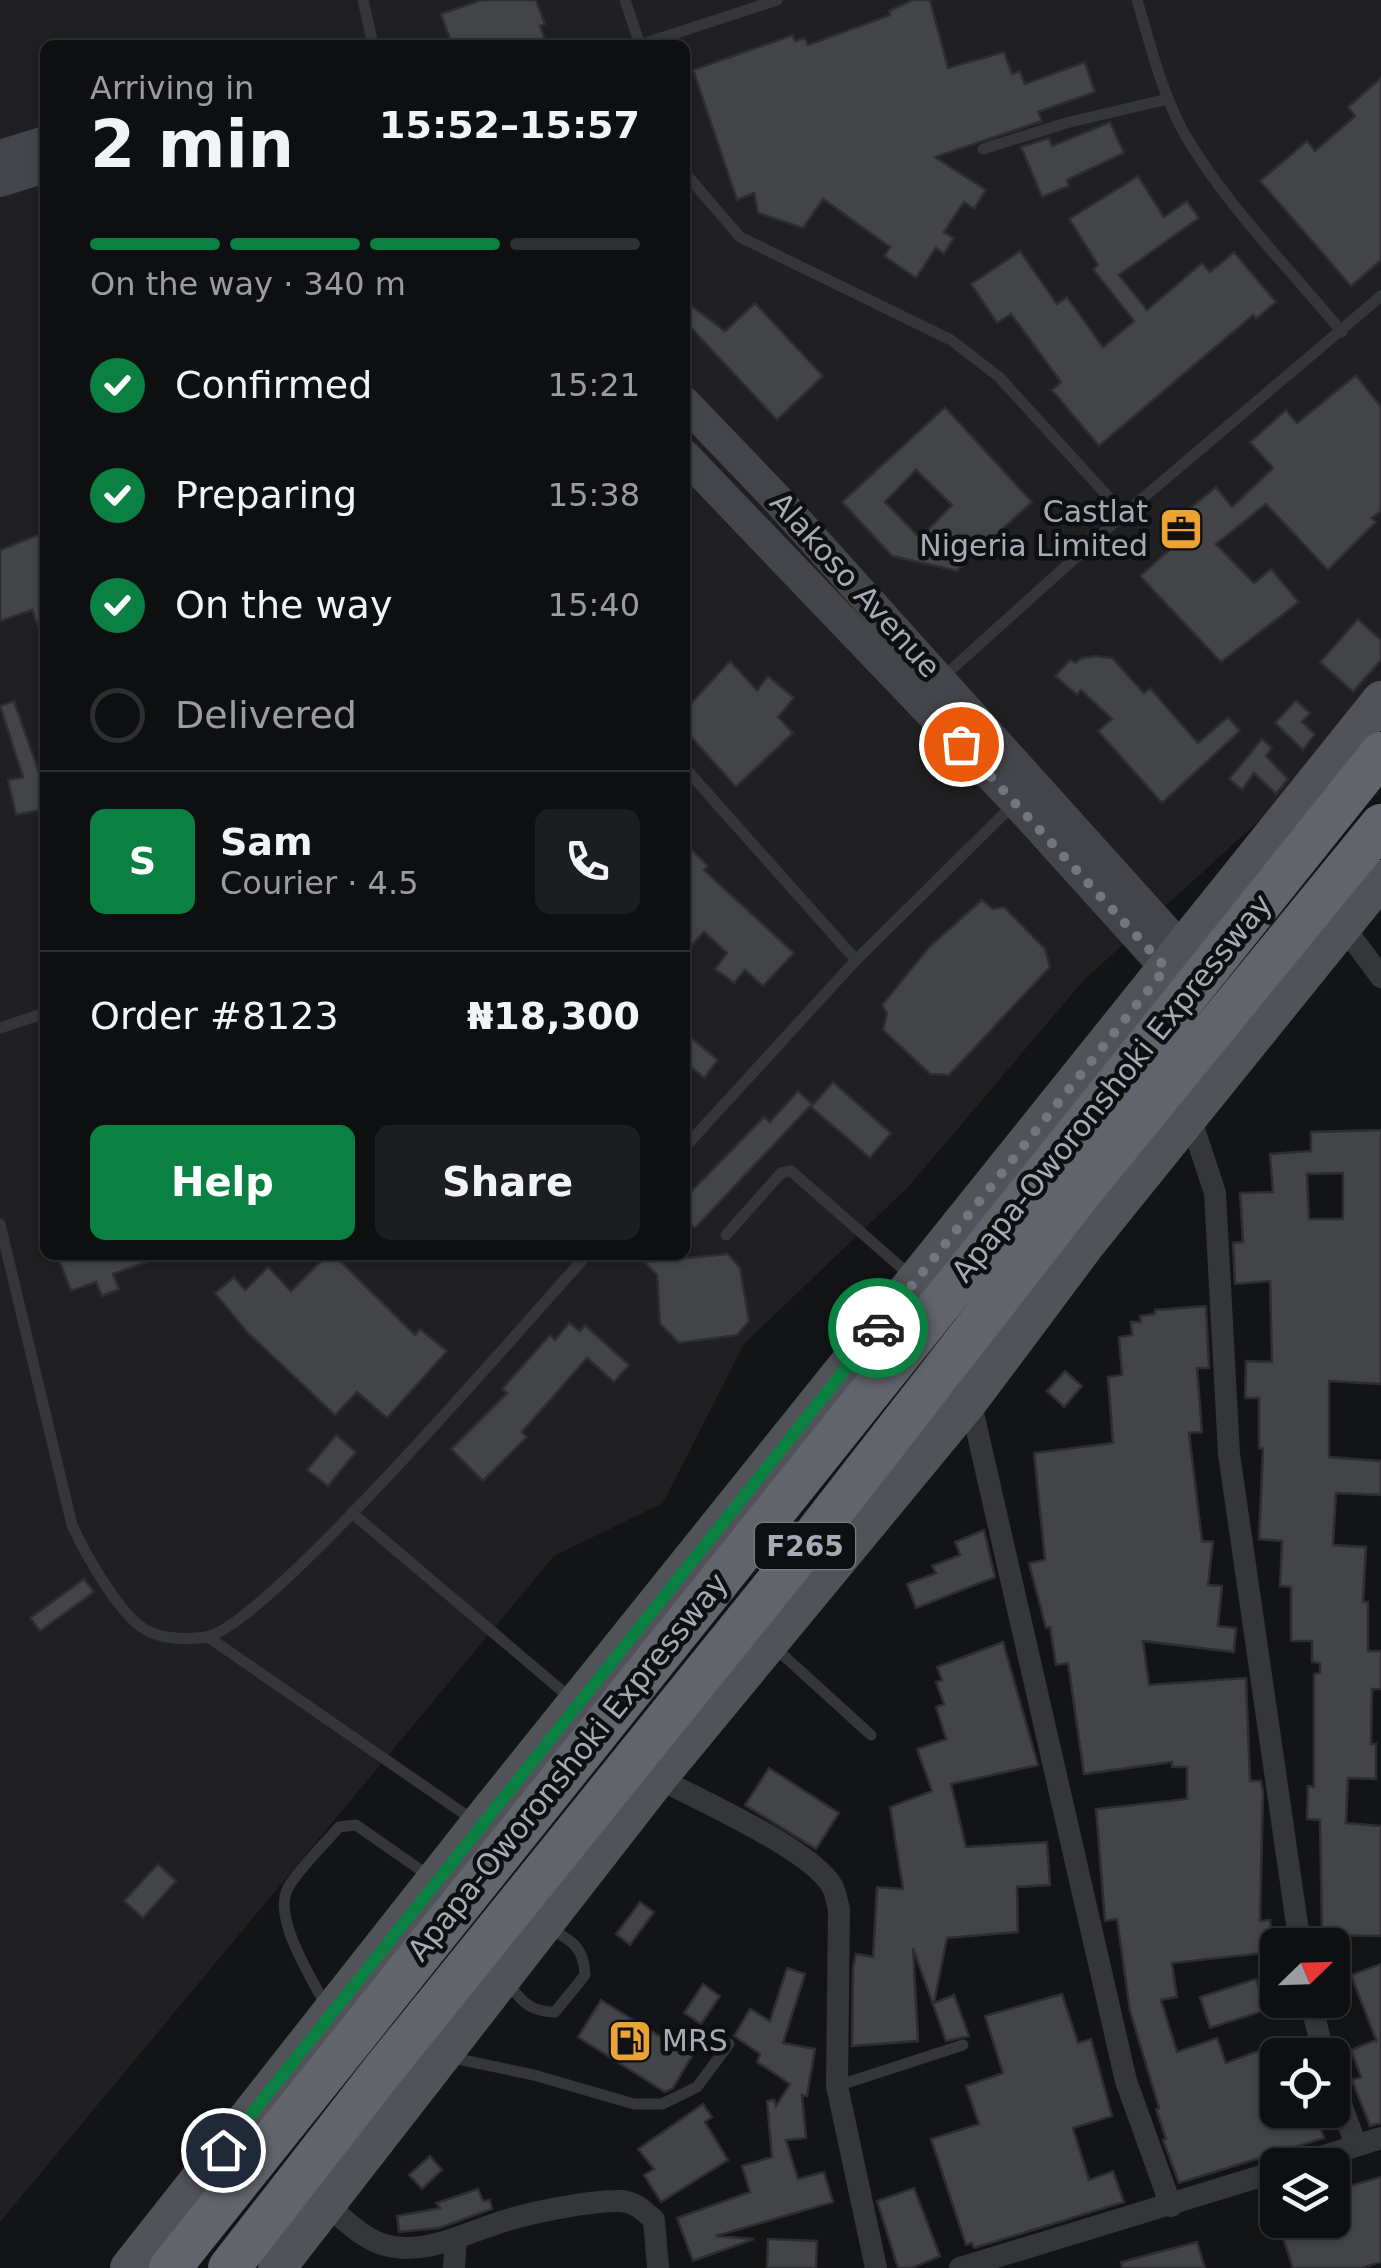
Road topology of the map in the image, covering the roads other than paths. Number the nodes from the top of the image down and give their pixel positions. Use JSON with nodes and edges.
{"nodes":[{"id":1,"x":363,"y":0,"type":"edge"},
{"id":2,"x":624,"y":0,"type":"edge"},
{"id":3,"x":776,"y":0,"type":"edge"},
{"id":4,"x":1137,"y":0,"type":"edge"},
{"id":5,"x":372,"y":40,"type":"edge"},
{"id":6,"x":638,"y":40,"type":"edge"},
{"id":7,"x":655,"y":40,"type":"edge"},
{"id":8,"x":1168,"y":98,"type":"junction"},
{"id":9,"x":40,"y":144,"type":"edge"},
{"id":10,"x":983,"y":149,"type":"dead end"},
{"id":11,"x":0,"y":156,"type":"edge"},
{"id":12,"x":40,"y":169,"type":"edge"},
{"id":13,"x":690,"y":179,"type":"edge"},
{"id":14,"x":0,"y":181,"type":"edge"},
{"id":15,"x":1381,"y":296,"type":"edge"},
{"id":16,"x":1342,"y":332,"type":"junction"},
{"id":17,"x":690,"y":407,"type":"edge"},
{"id":18,"x":690,"y":461,"type":"edge"},
{"id":19,"x":1124,"y":514,"type":"junction"},
{"id":20,"x":940,"y":679,"type":"junction"},
{"id":21,"x":1381,"y":700,"type":"edge"},
{"id":22,"x":1381,"y":753,"type":"edge"},
{"id":23,"x":690,"y":774,"type":"edge"},
{"id":24,"x":1016,"y":802,"type":"junction"},
{"id":25,"x":1381,"y":825,"type":"edge"},
{"id":26,"x":1381,"y":879,"type":"edge"},
{"id":27,"x":1343,"y":926,"type":"junction"},
{"id":28,"x":1174,"y":959,"type":"junction"},
{"id":29,"x":856,"y":960,"type":"junction"},
{"id":30,"x":1381,"y":978,"type":"edge"},
{"id":31,"x":40,"y":1015,"type":"edge"},
{"id":32,"x":0,"y":1028,"type":"edge"},
{"id":33,"x":1190,"y":1117,"type":"junction"},
{"id":34,"x":690,"y":1143,"type":"edge"},
{"id":35,"x":0,"y":1224,"type":"edge"},
{"id":36,"x":726,"y":1235,"type":"dead end"},
{"id":37,"x":582,"y":1260,"type":"edge"},
{"id":38,"x":916,"y":1280,"type":"junction"},
{"id":39,"x":970,"y":1400,"type":"junction"},
{"id":40,"x":352,"y":1512,"type":"junction"},
{"id":41,"x":208,"y":1637,"type":"junction"},
{"id":42,"x":770,"y":1643,"type":"junction"},
{"id":43,"x":576,"y":1703,"type":"junction"},
{"id":44,"x":872,"y":1735,"type":"dead end"},
{"id":45,"x":658,"y":1778,"type":"junction"},
{"id":46,"x":480,"y":1824,"type":"junction"},
{"id":47,"x":436,"y":1880,"type":"junction"},
{"id":48,"x":543,"y":1925,"type":"junction"},
{"id":49,"x":1298,"y":1928,"type":"edge"},
{"id":50,"x":505,"y":1978,"type":"junction"},
{"id":51,"x":330,"y":2016,"type":"junction"},
{"id":52,"x":729,"y":2044,"type":"dead end"},
{"id":53,"x":963,"y":2045,"type":"dead end"},
{"id":54,"x":443,"y":2056,"type":"junction"},
{"id":55,"x":837,"y":2086,"type":"junction"},
{"id":56,"x":1349,"y":2128,"type":"edge"},
{"id":57,"x":1381,"y":2138,"type":"edge"},
{"id":58,"x":1356,"y":2146,"type":"junction"},
{"id":59,"x":1350,"y":2148,"type":"edge"},
{"id":60,"x":1260,"y":2177,"type":"edge"},
{"id":61,"x":328,"y":2206,"type":"junction"},
{"id":62,"x":1171,"y":2206,"type":"junction"},
{"id":63,"x":456,"y":2238,"type":"junction"},
{"id":64,"x":129,"y":2268,"type":"edge"},
{"id":65,"x":170,"y":2268,"type":"edge"},
{"id":66,"x":229,"y":2268,"type":"edge"},
{"id":67,"x":277,"y":2268,"type":"edge"},
{"id":68,"x":454,"y":2268,"type":"edge"},
{"id":69,"x":658,"y":2268,"type":"edge"},
{"id":70,"x":876,"y":2268,"type":"edge"},
{"id":71,"x":960,"y":2268,"type":"edge"}],
"edges":[{"from":1,"to":5,"type":"lane"},
{"from":2,"to":6,"type":"lane"},
{"from":3,"to":7,"type":"lane"},
{"from":4,"to":8,"type":"lane"},
{"from":8,"to":10,"type":"lane"},
{"from":8,"to":16,"type":"lane"},
{"from":9,"to":11,"type":"street"},
{"from":12,"to":14,"type":"street"},
{"from":13,"to":19,"type":"lane"},
{"from":15,"to":16,"type":"lane"},
{"from":16,"to":19,"type":"lane"},
{"from":17,"to":20,"type":"street","name":"Alakoso Avenue"},
{"from":18,"to":24,"type":"street","name":"Alakoso Avenue"},
{"from":19,"to":20,"type":"lane"},
{"from":20,"to":28,"type":"street","name":"Alakoso Avenue"},
{"from":21,"to":28,"type":"main road","name":"Apapa-Oworonshoki Expressway"},
{"from":22,"to":65,"type":"highway","name":"Apapa-Oworonshoki Expressway","number":"F265"},
{"from":23,"to":29,"type":"lane"},
{"from":24,"to":28,"type":"street","name":"Alakoso Avenue"},
{"from":24,"to":29,"type":"lane"},
{"from":25,"to":66,"type":"highway","name":"Apapa-Oworonshoki Expressway","number":"F265"},
{"from":26,"to":27,"type":"main road"},
{"from":27,"to":30,"type":"street"},
{"from":27,"to":33,"type":"main road"},
{"from":28,"to":38,"type":"main road","name":"Apapa-Oworonshoki Expressway"},
{"from":29,"to":34,"type":"lane"},
{"from":31,"to":32,"type":"lane"},
{"from":33,"to":39,"type":"main road"},
{"from":33,"to":49,"type":"street"},
{"from":35,"to":41,"type":"lane"},
{"from":36,"to":38,"type":"lane"},
{"from":37,"to":40,"type":"lane"},
{"from":38,"to":43,"type":"main road","name":"Apapa-Oworonshoki Expressway"},
{"from":39,"to":42,"type":"main road"},
{"from":39,"to":62,"type":"street"},
{"from":40,"to":41,"type":"lane"},
{"from":40,"to":43,"type":"lane"},
{"from":41,"to":46,"type":"lane"},
{"from":42,"to":44,"type":"lane"},
{"from":42,"to":45,"type":"main road"},
{"from":43,"to":46,"type":"main road","name":"Apapa-Oworonshoki Expressway"},
{"from":45,"to":48,"type":"main road"},
{"from":45,"to":55,"type":"street"},
{"from":46,"to":47,"type":"main road","name":"Apapa-Oworonshoki Expressway"},
{"from":47,"to":51,"type":"main road","name":"Apapa-Oworonshoki Expressway"},
{"from":47,"to":51,"type":"lane"},
{"from":48,"to":50,"type":"main road"},
{"from":48,"to":50,"type":"lane"},
{"from":50,"to":54,"type":"main road"},
{"from":51,"to":64,"type":"main road","name":"Apapa-Oworonshoki Expressway"},
{"from":52,"to":54,"type":"lane"},
{"from":53,"to":55,"type":"lane"},
{"from":54,"to":61,"type":"main road"},
{"from":55,"to":70,"type":"street"},
{"from":56,"to":58,"type":"street"},
{"from":57,"to":58,"type":"street"},
{"from":58,"to":59,"type":"street"},
{"from":60,"to":62,"type":"street"},
{"from":61,"to":63,"type":"street"},
{"from":61,"to":67,"type":"main road"},
{"from":62,"to":71,"type":"street"},
{"from":63,"to":68,"type":"street"},
{"from":63,"to":69,"type":"street"}]}
